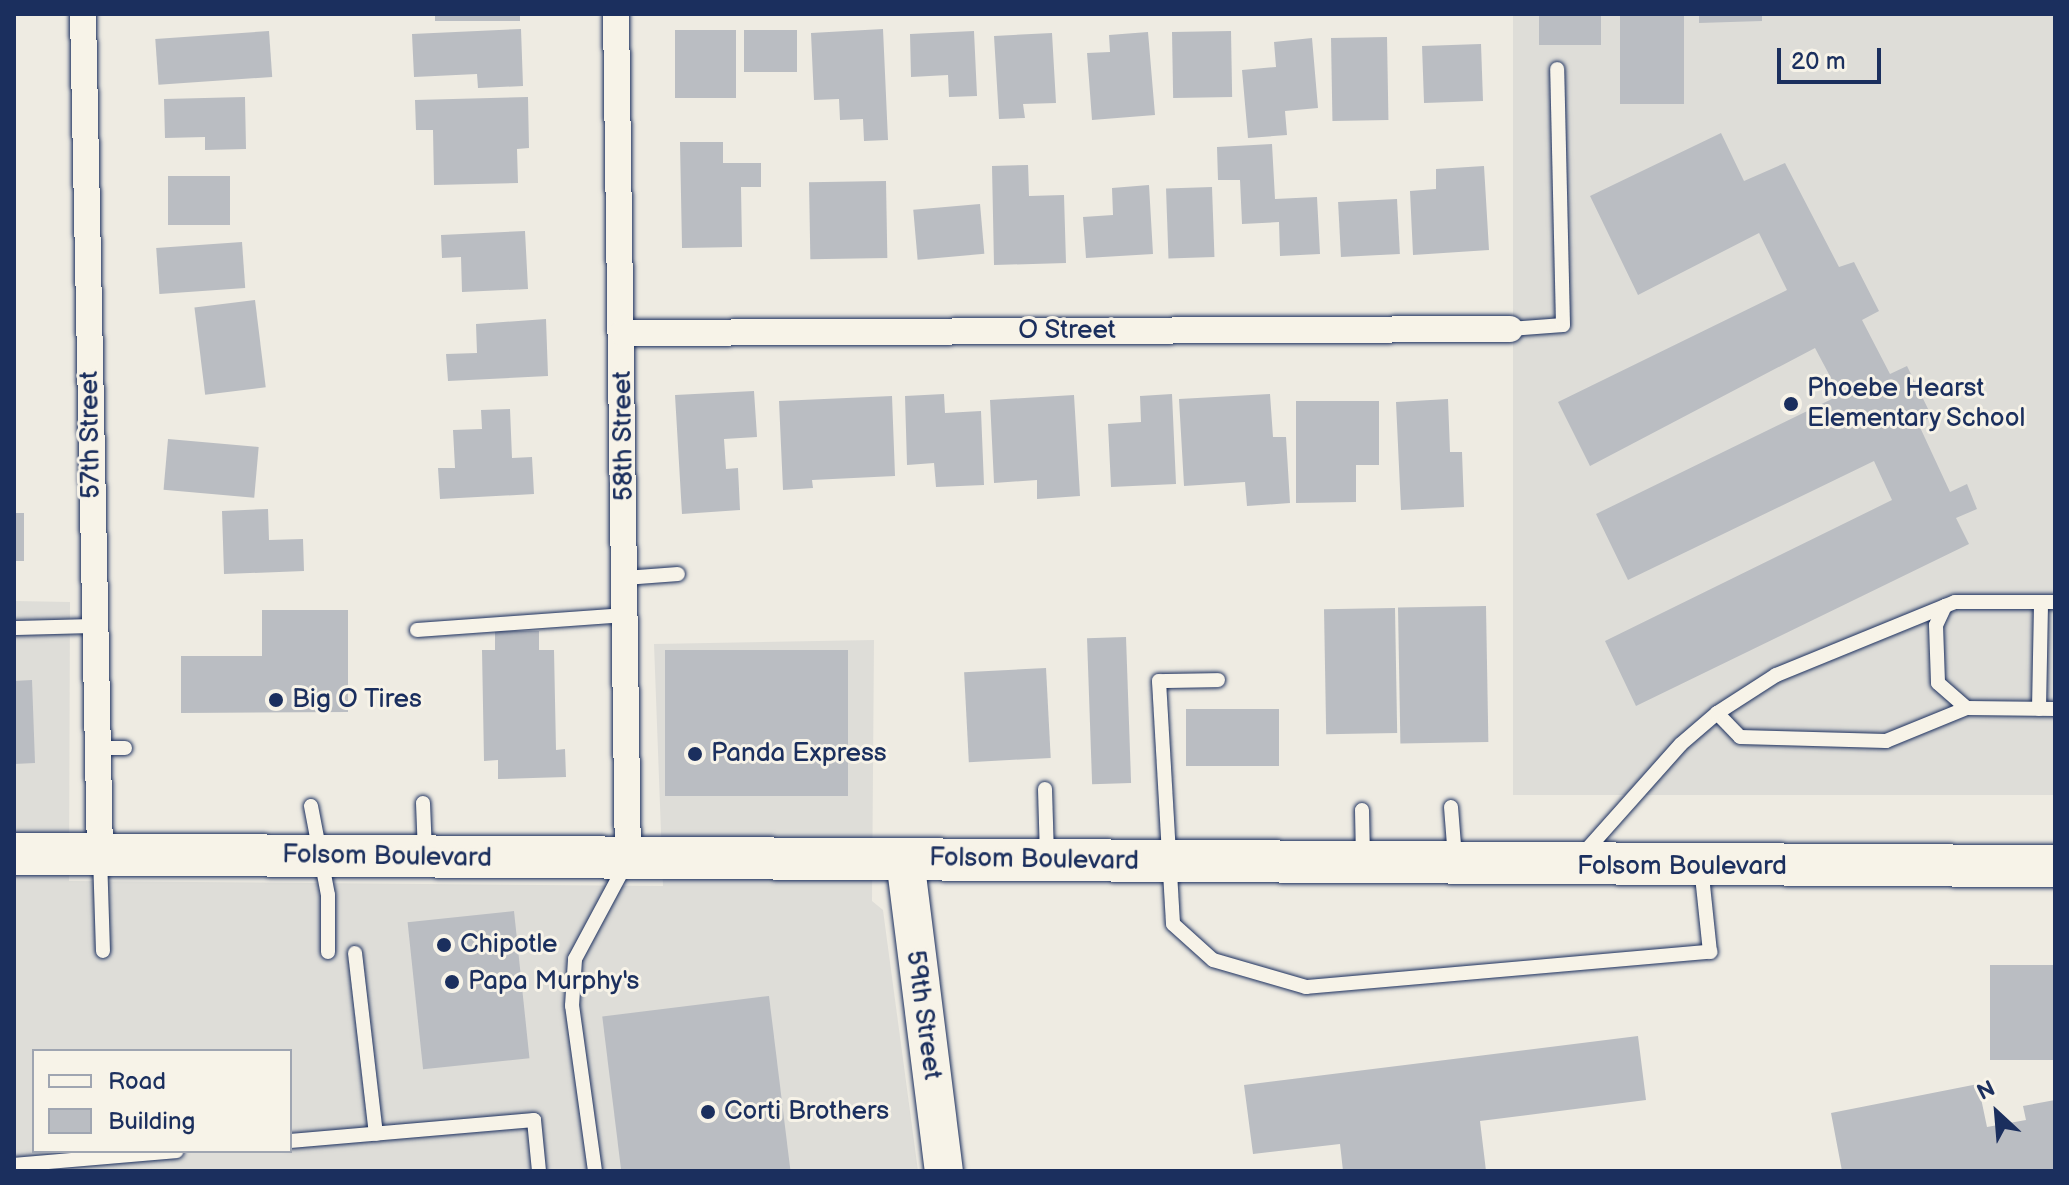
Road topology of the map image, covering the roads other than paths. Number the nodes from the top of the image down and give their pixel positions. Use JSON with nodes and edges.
{"nodes":[{"id":1,"x":83,"y":14,"type":"edge"},
{"id":2,"x":616,"y":14,"type":"edge"},
{"id":3,"x":1557,"y":69,"type":"dead end"},
{"id":4,"x":1510,"y":329,"type":"joint"},
{"id":5,"x":623,"y":333,"type":"junction"},
{"id":6,"x":678,"y":574,"type":"dead end"},
{"id":7,"x":625,"y":578,"type":"junction"},
{"id":8,"x":2048,"y":602,"type":"edge"},
{"id":9,"x":1945,"y":606,"type":"junction"},
{"id":10,"x":625,"y":615,"type":"junction"},
{"id":11,"x":95,"y":626,"type":"junction"},
{"id":12,"x":14,"y":628,"type":"edge"},
{"id":13,"x":417,"y":630,"type":"dead end"},
{"id":14,"x":1218,"y":680,"type":"dead end"},
{"id":15,"x":1967,"y":708,"type":"junction"},
{"id":16,"x":2039,"y":709,"type":"junction"},
{"id":17,"x":2055,"y":709,"type":"edge"},
{"id":18,"x":1717,"y":713,"type":"junction"},
{"id":19,"x":97,"y":748,"type":"junction"},
{"id":20,"x":125,"y":748,"type":"dead end"},
{"id":21,"x":1045,"y":789,"type":"dead end"},
{"id":22,"x":423,"y":803,"type":"dead end"},
{"id":23,"x":311,"y":806,"type":"dead end"},
{"id":24,"x":1451,"y":807,"type":"dead end"},
{"id":25,"x":1362,"y":810,"type":"dead end"},
{"id":26,"x":14,"y":854,"type":"edge"},
{"id":27,"x":323,"y":855,"type":"junction"},
{"id":28,"x":100,"y":856,"type":"junction"},
{"id":29,"x":425,"y":858,"type":"junction"},
{"id":30,"x":628,"y":859,"type":"junction"},
{"id":31,"x":905,"y":859,"type":"junction"},
{"id":32,"x":1167,"y":861,"type":"junction"},
{"id":33,"x":1047,"y":862,"type":"junction"},
{"id":34,"x":1363,"y":863,"type":"junction"},
{"id":35,"x":1456,"y":866,"type":"junction"},
{"id":36,"x":1701,"y":866,"type":"junction"},
{"id":37,"x":2055,"y":866,"type":"edge"},
{"id":38,"x":1571,"y":868,"type":"junction"},
{"id":39,"x":103,"y":951,"type":"dead end"},
{"id":40,"x":328,"y":952,"type":"dead end"},
{"id":41,"x":355,"y":953,"type":"dead end"},
{"id":42,"x":376,"y":1134,"type":"junction"},
{"id":43,"x":292,"y":1141,"type":"edge"},
{"id":44,"x":153,"y":1153,"type":"edge"},
{"id":45,"x":14,"y":1165,"type":"edge"},
{"id":46,"x":539,"y":1171,"type":"edge"},
{"id":47,"x":595,"y":1171,"type":"edge"},
{"id":48,"x":944,"y":1171,"type":"edge"}],
"edges":[{"from":1,"to":11,"type":"street","name":"57th Street"},
{"from":2,"to":5,"type":"street","name":"58th Street"},
{"from":3,"to":4,"type":"lane"},
{"from":4,"to":5,"type":"street","name":"O Street"},
{"from":5,"to":7,"type":"street","name":"58th Street"},
{"from":6,"to":7,"type":"lane"},
{"from":7,"to":10,"type":"street","name":"58th Street"},
{"from":8,"to":9,"type":"lane"},
{"from":8,"to":16,"type":"lane"},
{"from":9,"to":15,"type":"lane"},
{"from":9,"to":18,"type":"lane"},
{"from":10,"to":13,"type":"lane"},
{"from":10,"to":30,"type":"street","name":"58th Street"},
{"from":11,"to":12,"type":"lane"},
{"from":11,"to":19,"type":"street","name":"57th Street"},
{"from":14,"to":32,"type":"lane"},
{"from":15,"to":16,"type":"lane"},
{"from":15,"to":18,"type":"lane"},
{"from":16,"to":17,"type":"lane"},
{"from":18,"to":38,"type":"lane"},
{"from":19,"to":20,"type":"lane"},
{"from":19,"to":28,"type":"street","name":"57th Street"},
{"from":21,"to":33,"type":"lane"},
{"from":22,"to":29,"type":"lane"},
{"from":23,"to":27,"type":"lane"},
{"from":24,"to":35,"type":"lane"},
{"from":25,"to":34,"type":"lane"},
{"from":26,"to":28,"type":"main road","name":"Folsom Boulevard"},
{"from":27,"to":28,"type":"main road","name":"Folsom Boulevard"},
{"from":27,"to":29,"type":"main road","name":"Folsom Boulevard"},
{"from":27,"to":40,"type":"lane"},
{"from":28,"to":39,"type":"lane"},
{"from":29,"to":30,"type":"main road","name":"Folsom Boulevard"},
{"from":30,"to":31,"type":"main road","name":"Folsom Boulevard"},
{"from":30,"to":47,"type":"lane"},
{"from":31,"to":33,"type":"main road","name":"Folsom Boulevard"},
{"from":31,"to":48,"type":"street","name":"59th Street"},
{"from":32,"to":33,"type":"main road","name":"Folsom Boulevard"},
{"from":32,"to":34,"type":"main road","name":"Folsom Boulevard"},
{"from":32,"to":36,"type":"lane"},
{"from":34,"to":35,"type":"main road","name":"Folsom Boulevard"},
{"from":35,"to":38,"type":"main road","name":"Folsom Boulevard"},
{"from":36,"to":37,"type":"main road","name":"Folsom Boulevard"},
{"from":36,"to":38,"type":"main road","name":"Folsom Boulevard"},
{"from":41,"to":42,"type":"lane"},
{"from":42,"to":43,"type":"lane"},
{"from":42,"to":46,"type":"lane"},
{"from":44,"to":45,"type":"lane"}]}
